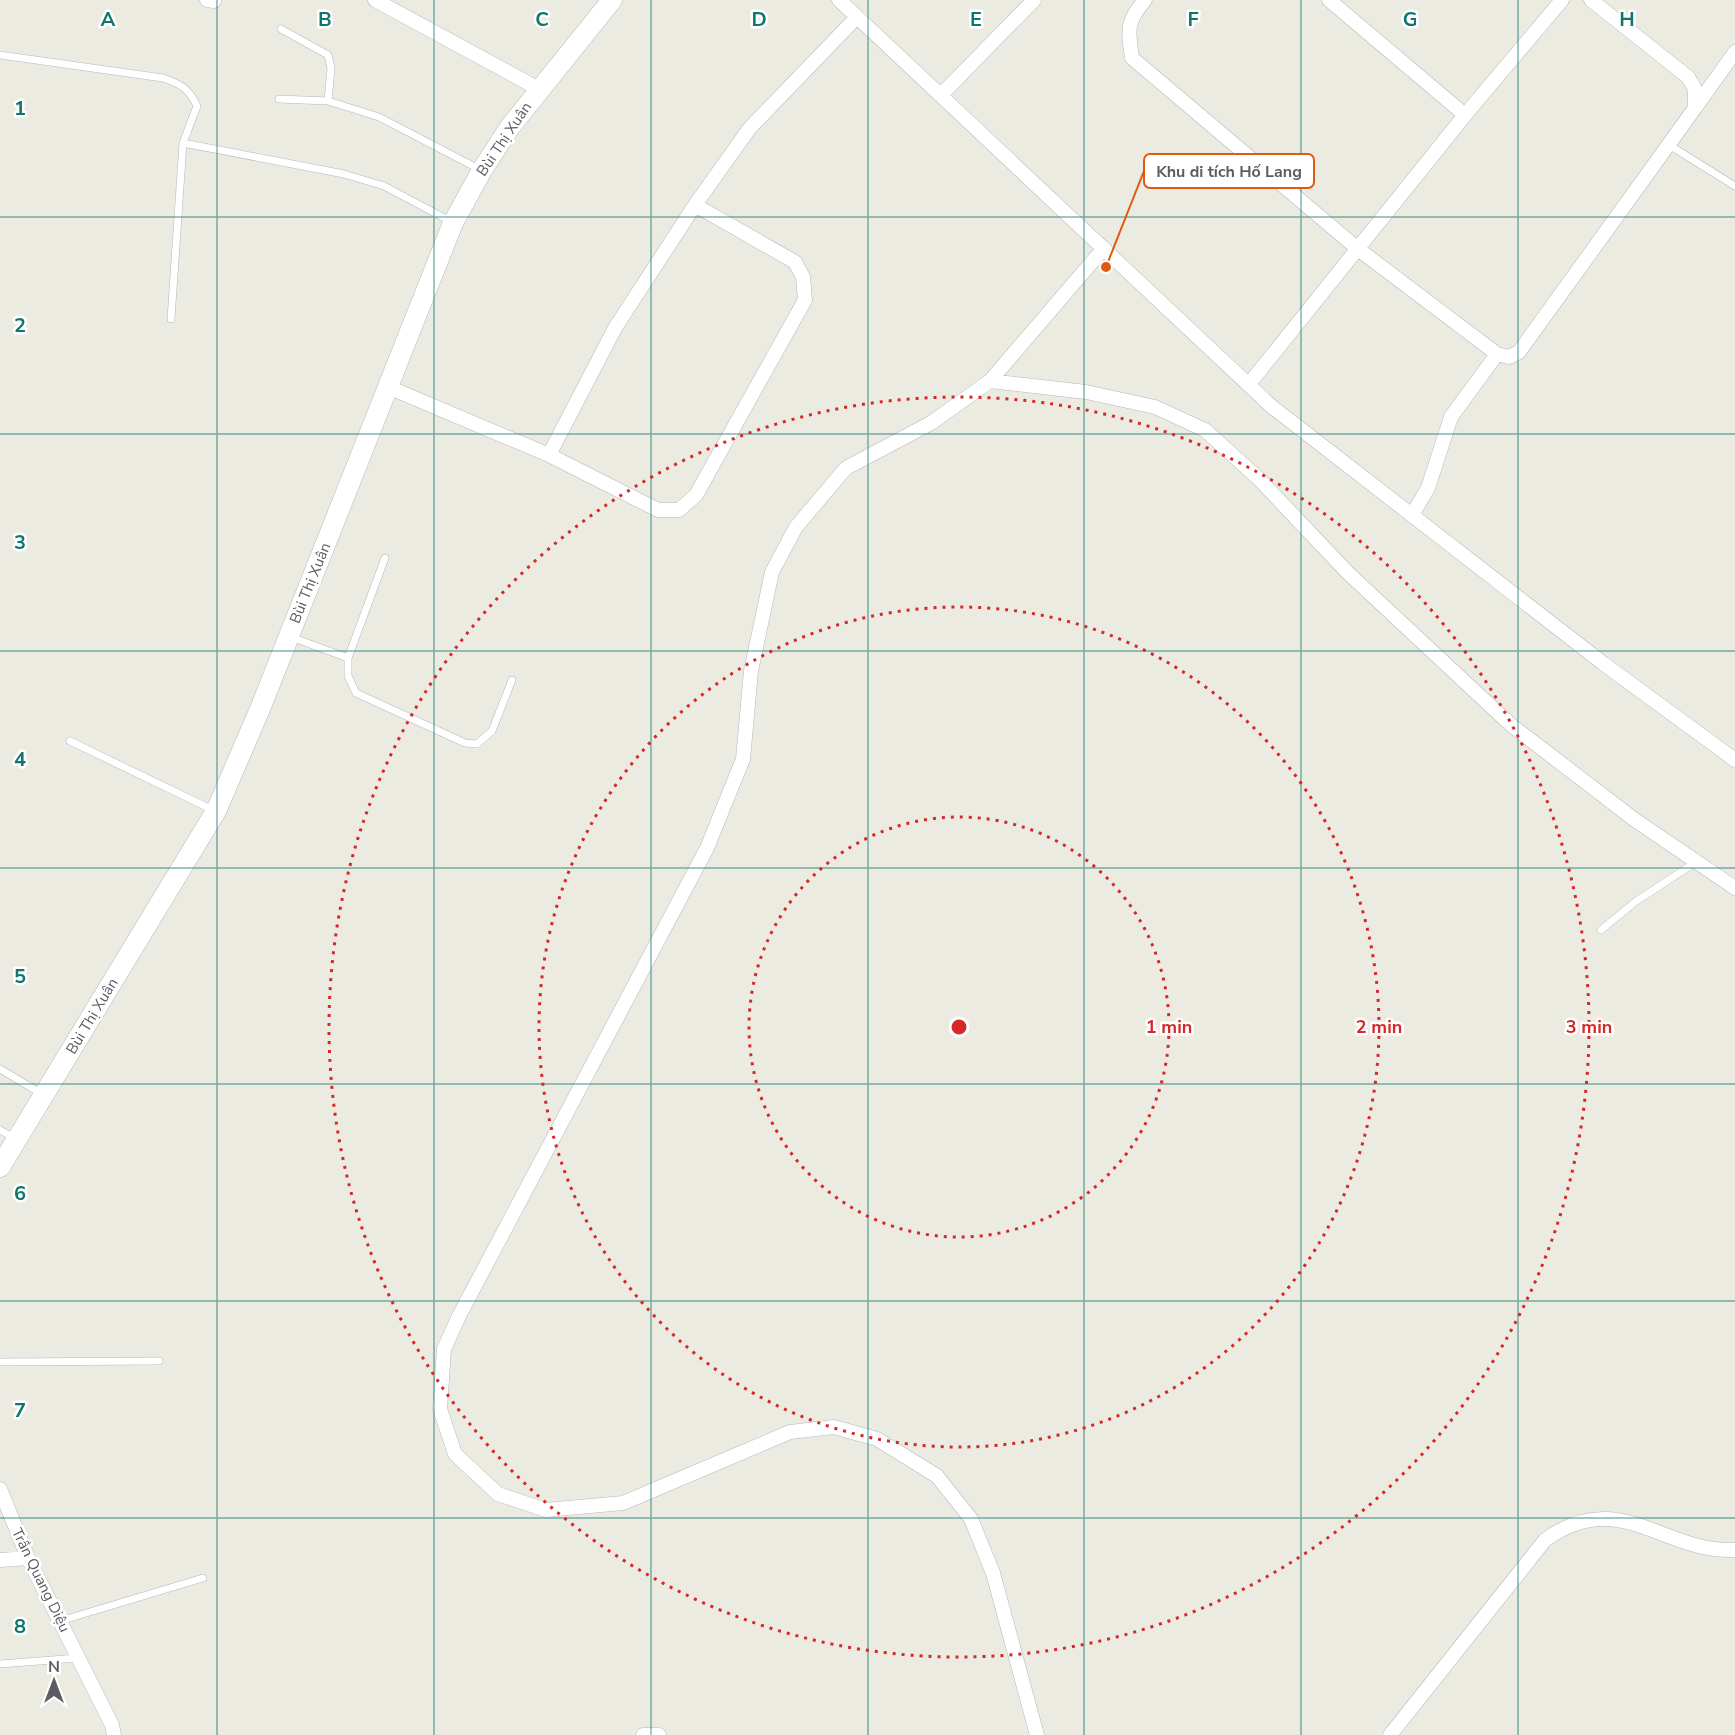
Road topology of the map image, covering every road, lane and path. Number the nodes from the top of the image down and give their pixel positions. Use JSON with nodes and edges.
{"nodes":[{"id":1,"x":375,"y":0,"type":"edge"},
{"id":2,"x":612,"y":0,"type":"edge"},
{"id":3,"x":1034,"y":0,"type":"edge"},
{"id":4,"x":1145,"y":0,"type":"edge"},
{"id":5,"x":1329,"y":0,"type":"edge"},
{"id":6,"x":1562,"y":0,"type":"edge"},
{"id":7,"x":1591,"y":0,"type":"edge"},
{"id":8,"x":843,"y":1,"type":"edge"},
{"id":9,"x":857,"y":17,"type":"junction"},
{"id":10,"x":281,"y":29,"type":"dead end"},
{"id":11,"x":1735,"y":52,"type":"edge"},
{"id":12,"x":0,"y":55,"type":"edge"},
{"id":13,"x":539,"y":89,"type":"junction"},
{"id":14,"x":941,"y":96,"type":"junction"},
{"id":15,"x":279,"y":99,"type":"dead end"},
{"id":16,"x":328,"y":101,"type":"junction"},
{"id":17,"x":1695,"y":108,"type":"junction"},
{"id":18,"x":1466,"y":115,"type":"junction"},
{"id":19,"x":183,"y":143,"type":"junction"},
{"id":20,"x":1669,"y":145,"type":"junction"},
{"id":21,"x":482,"y":170,"type":"junction"},
{"id":22,"x":1735,"y":186,"type":"edge"},
{"id":23,"x":696,"y":205,"type":"junction"},
{"id":24,"x":453,"y":223,"type":"junction"},
{"id":25,"x":1104,"y":248,"type":"junction"},
{"id":26,"x":1358,"y":249,"type":"junction"},
{"id":27,"x":171,"y":319,"type":"dead end"},
{"id":28,"x":1497,"y":354,"type":"junction"},
{"id":29,"x":990,"y":381,"type":"junction"},
{"id":30,"x":1249,"y":384,"type":"junction"},
{"id":31,"x":388,"y":387,"type":"junction"},
{"id":32,"x":549,"y":455,"type":"junction"},
{"id":33,"x":1412,"y":515,"type":"junction"},
{"id":34,"x":385,"y":558,"type":"dead end"},
{"id":35,"x":289,"y":636,"type":"junction"},
{"id":36,"x":348,"y":658,"type":"junction"},
{"id":37,"x":512,"y":680,"type":"dead end"},
{"id":38,"x":70,"y":741,"type":"dead end"},
{"id":39,"x":1735,"y":760,"type":"edge"},
{"id":40,"x":216,"y":811,"type":"junction"},
{"id":41,"x":1697,"y":862,"type":"junction"},
{"id":42,"x":1735,"y":888,"type":"edge"},
{"id":43,"x":1601,"y":930,"type":"dead end"},
{"id":44,"x":0,"y":1069,"type":"edge"},
{"id":45,"x":44,"y":1095,"type":"junction"},
{"id":46,"x":8,"y":1135,"type":"edge"},
{"id":47,"x":0,"y":1167,"type":"edge"},
{"id":48,"x":0,"y":1362,"type":"edge"},
{"id":49,"x":159,"y":1362,"type":"dead end"},
{"id":50,"x":0,"y":1489,"type":"edge"},
{"id":51,"x":1735,"y":1550,"type":"edge"},
{"id":52,"x":28,"y":1558,"type":"junction"},
{"id":53,"x":0,"y":1560,"type":"edge"},
{"id":54,"x":203,"y":1578,"type":"dead end"},
{"id":55,"x":60,"y":1621,"type":"junction"},
{"id":56,"x":79,"y":1658,"type":"junction"},
{"id":57,"x":0,"y":1664,"type":"edge"},
{"id":58,"x":114,"y":1735,"type":"edge"},
{"id":59,"x":643,"y":1735,"type":"edge"},
{"id":60,"x":659,"y":1735,"type":"edge"},
{"id":61,"x":1037,"y":1735,"type":"edge"},
{"id":62,"x":1390,"y":1735,"type":"edge"}],
"edges":[{"from":1,"to":13,"type":"street"},
{"from":2,"to":13,"type":"main road","name":"Bùi Thị Xuân"},
{"from":3,"to":14,"type":"street"},
{"from":4,"to":26,"type":"street"},
{"from":5,"to":18,"type":"street"},
{"from":6,"to":18,"type":"street"},
{"from":7,"to":17,"type":"street"},
{"from":8,"to":9,"type":"street"},
{"from":9,"to":14,"type":"street"},
{"from":9,"to":23,"type":"street"},
{"from":10,"to":16,"type":"lane"},
{"from":11,"to":17,"type":"street"},
{"from":12,"to":19,"type":"lane"},
{"from":13,"to":21,"type":"main road","name":"Bùi Thị Xuân"},
{"from":14,"to":25,"type":"street"},
{"from":15,"to":16,"type":"lane"},
{"from":16,"to":21,"type":"lane"},
{"from":17,"to":20,"type":"street"},
{"from":18,"to":26,"type":"street"},
{"from":19,"to":24,"type":"lane"},
{"from":19,"to":27,"type":"lane"},
{"from":20,"to":22,"type":"lane"},
{"from":20,"to":28,"type":"street"},
{"from":21,"to":24,"type":"main road","name":"Bùi Thị Xuân"},
{"from":23,"to":32,"type":"street"},
{"from":23,"to":32,"type":"street"},
{"from":24,"to":31,"type":"main road","name":"Bùi Thị Xuân"},
{"from":25,"to":29,"type":"street"},
{"from":25,"to":30,"type":"street"},
{"from":26,"to":28,"type":"street"},
{"from":26,"to":30,"type":"street"},
{"from":28,"to":33,"type":"street"},
{"from":29,"to":41,"type":"street"},
{"from":29,"to":61,"type":"street"},
{"from":30,"to":33,"type":"street"},
{"from":31,"to":32,"type":"street"},
{"from":31,"to":35,"type":"main road","name":"Bùi Thị Xuân"},
{"from":33,"to":39,"type":"street"},
{"from":34,"to":36,"type":"lane"},
{"from":35,"to":36,"type":"lane"},
{"from":35,"to":40,"type":"main road","name":"Bùi Thị Xuân"},
{"from":36,"to":37,"type":"lane"},
{"from":38,"to":40,"type":"lane"},
{"from":40,"to":45,"type":"main road","name":"Bùi Thị Xuân"},
{"from":41,"to":42,"type":"street"},
{"from":41,"to":43,"type":"lane"},
{"from":44,"to":45,"type":"lane"},
{"from":45,"to":46,"type":"main road","name":"Bùi Thị Xuân"},
{"from":46,"to":47,"type":"main road","name":"Bùi Thị Xuân"},
{"from":48,"to":49,"type":"lane"},
{"from":50,"to":52,"type":"street","name":"Trần Quang Diệu"},
{"from":51,"to":62,"type":"street"},
{"from":52,"to":53,"type":"street"},
{"from":52,"to":55,"type":"street","name":"Trần Quang Diệu"},
{"from":54,"to":55,"type":"lane"},
{"from":55,"to":56,"type":"street","name":"Trần Quang Diệu"},
{"from":56,"to":57,"type":"lane"},
{"from":56,"to":58,"type":"street","name":"Trần Quang Diệu"},
{"from":59,"to":60,"type":"street"}]}
